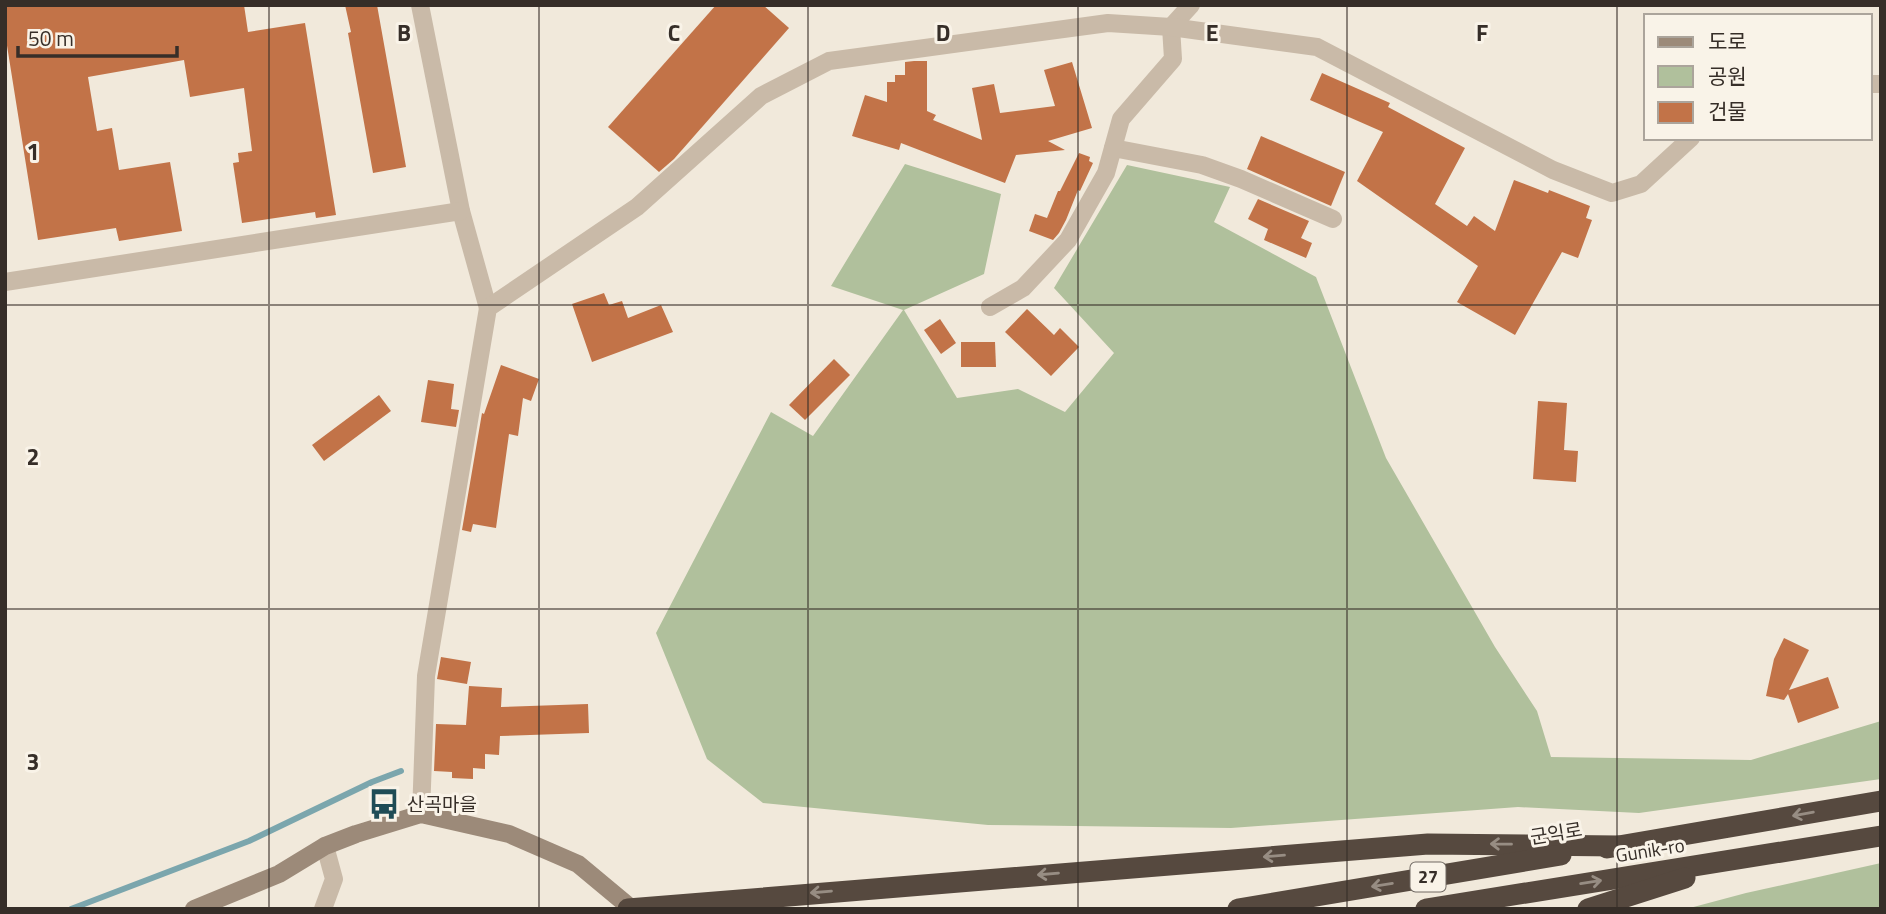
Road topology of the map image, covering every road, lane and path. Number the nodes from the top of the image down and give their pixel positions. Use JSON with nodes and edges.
{"nodes":[{"id":1,"x":420,"y":5,"type":"edge"},
{"id":2,"x":1191,"y":5,"type":"edge"},
{"id":3,"x":1171,"y":27,"type":"junction"},
{"id":4,"x":1688,"y":140,"type":"edge"},
{"id":5,"x":1113,"y":148,"type":"junction"},
{"id":6,"x":461,"y":212,"type":"junction"},
{"id":7,"x":1333,"y":219,"type":"dead end"},
{"id":8,"x":5,"y":282,"type":"edge"},
{"id":9,"x":990,"y":307,"type":"dead end"},
{"id":10,"x":488,"y":308,"type":"junction"},
{"id":11,"x":1881,"y":801,"type":"edge"},
{"id":12,"x":421,"y":814,"type":"junction"},
{"id":13,"x":1881,"y":836,"type":"edge"},
{"id":14,"x":325,"y":846,"type":"junction"},
{"id":15,"x":1619,"y":846,"type":"junction"},
{"id":16,"x":1754,"y":856,"type":"junction"},
{"id":17,"x":630,"y":908,"type":"edge"},
{"id":18,"x":194,"y":909,"type":"edge"},
{"id":19,"x":323,"y":909,"type":"edge"},
{"id":20,"x":1238,"y":909,"type":"edge"},
{"id":21,"x":1426,"y":909,"type":"edge"},
{"id":22,"x":1588,"y":909,"type":"edge"}],
"edges":[{"from":1,"to":6,"type":"street"},
{"from":2,"to":3,"type":"street"},
{"from":3,"to":4,"type":"street"},
{"from":3,"to":5,"type":"street"},
{"from":3,"to":10,"type":"street"},
{"from":5,"to":7,"type":"street"},
{"from":5,"to":9,"type":"street"},
{"from":6,"to":8,"type":"street"},
{"from":6,"to":10,"type":"street"},
{"from":10,"to":12,"type":"street"},
{"from":11,"to":15,"type":"highway","name":"군익로","number":"27","one_way":true},
{"from":12,"to":14,"type":"street"},
{"from":12,"to":17,"type":"street"},
{"from":13,"to":16,"type":"highway","name":"Gunik-ro","number":"27"},
{"from":14,"to":18,"type":"street"},
{"from":14,"to":19,"type":"street"},
{"from":15,"to":17,"type":"highway","one_way":true},
{"from":15,"to":20,"type":"highway","name":"군익로","number":"27","one_way":true},
{"from":21,"to":16,"type":"highway","name":"Gunik-ro","number":"27","one_way":true},
{"from":16,"to":22,"type":"highway"}]}
